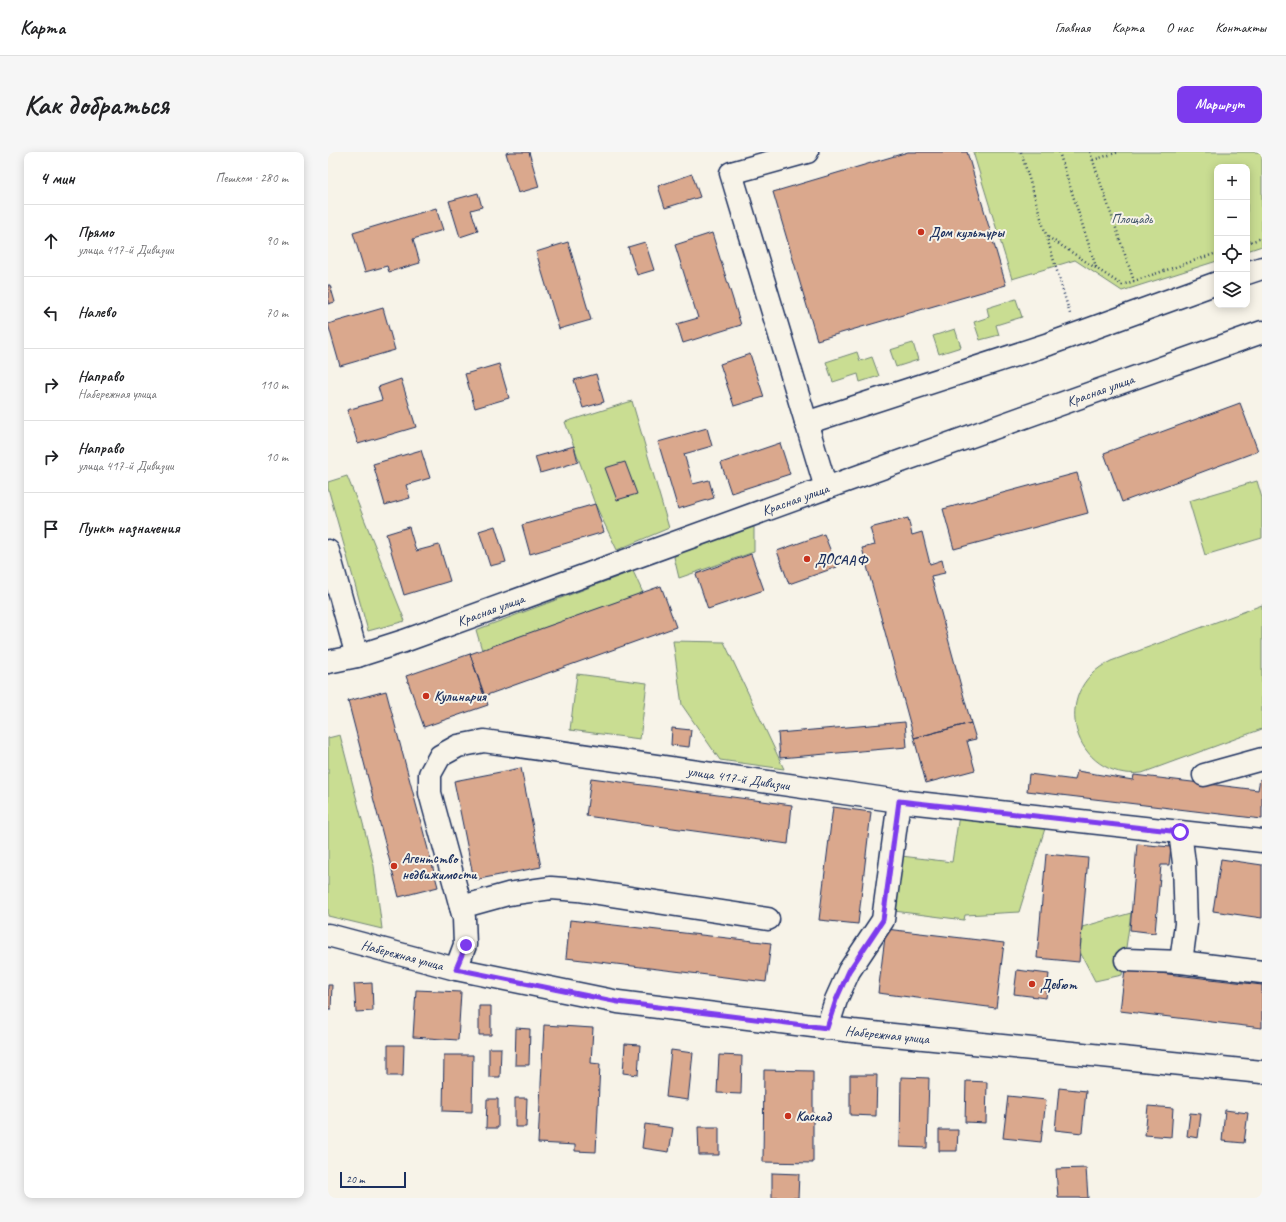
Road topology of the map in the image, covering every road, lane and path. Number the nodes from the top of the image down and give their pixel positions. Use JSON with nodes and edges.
{"nodes":[{"id":1,"x":807,"y":152,"type":"edge"},
{"id":2,"x":1020,"y":152,"type":"edge"},
{"id":3,"x":1059,"y":152,"type":"edge"},
{"id":4,"x":1090,"y":152,"type":"edge"},
{"id":5,"x":1119,"y":152,"type":"edge"},
{"id":6,"x":1093,"y":160,"type":"junction"},
{"id":7,"x":1048,"y":237,"type":"junction"},
{"id":8,"x":1262,"y":238,"type":"edge"},
{"id":9,"x":1250,"y":242,"type":"edge"},
{"id":10,"x":1214,"y":254,"type":"edge"},
{"id":11,"x":1262,"y":268,"type":"edge"},
{"id":12,"x":1097,"y":270,"type":"junction"},
{"id":13,"x":1250,"y":272,"type":"edge"},
{"id":14,"x":1134,"y":281,"type":"junction"},
{"id":15,"x":1214,"y":285,"type":"edge"},
{"id":16,"x":1262,"y":332,"type":"edge"},
{"id":17,"x":1076,"y":333,"type":"junction"},
{"id":18,"x":806,"y":423,"type":"junction"},
{"id":19,"x":826,"y":488,"type":"junction"},
{"id":20,"x":328,"y":551,"type":"edge"},
{"id":21,"x":357,"y":656,"type":"junction"},
{"id":22,"x":328,"y":662,"type":"edge"},
{"id":23,"x":1262,"y":759,"type":"edge"},
{"id":24,"x":1204,"y":775,"type":"dead end"},
{"id":25,"x":899,"y":801,"type":"junction"},
{"id":26,"x":1180,"y":832,"type":"junction"},
{"id":27,"x":1262,"y":841,"type":"edge"},
{"id":28,"x":461,"y":907,"type":"junction"},
{"id":29,"x":768,"y":919,"type":"dead end"},
{"id":30,"x":328,"y":935,"type":"edge"},
{"id":31,"x":1126,"y":960,"type":"dead end"},
{"id":32,"x":1181,"y":962,"type":"junction"},
{"id":33,"x":456,"y":969,"type":"junction"},
{"id":34,"x":1262,"y":972,"type":"edge"},
{"id":35,"x":827,"y":1028,"type":"junction"},
{"id":36,"x":1262,"y":1072,"type":"edge"}],
"edges":[{"from":1,"to":18,"type":"street"},
{"from":2,"to":7,"type":"path"},
{"from":3,"to":12,"type":"path"},
{"from":4,"to":6,"type":"path"},
{"from":5,"to":6,"type":"path"},
{"from":6,"to":14,"type":"path"},
{"from":7,"to":12,"type":"path"},
{"from":7,"to":17,"type":"path"},
{"from":8,"to":9,"type":"path"},
{"from":10,"to":14,"type":"path"},
{"from":11,"to":13,"type":"street"},
{"from":12,"to":14,"type":"path"},
{"from":15,"to":17,"type":"street"},
{"from":16,"to":19,"type":"street","name":"Красная улица"},
{"from":17,"to":18,"type":"street"},
{"from":18,"to":19,"type":"street"},
{"from":19,"to":21,"type":"street","name":"Красная улица"},
{"from":20,"to":21,"type":"street"},
{"from":21,"to":22,"type":"street","name":"Красная улица"},
{"from":23,"to":24,"type":"street"},
{"from":25,"to":26,"type":"street","name":"улица 417-й Дивизии"},
{"from":25,"to":28,"type":"street","name":"улица 417-й Дивизии"},
{"from":25,"to":35,"type":"street"},
{"from":26,"to":27,"type":"street","name":"улица 417-й Дивизии"},
{"from":26,"to":32,"type":"street"},
{"from":28,"to":29,"type":"street"},
{"from":28,"to":33,"type":"street","name":"улица 417-й Дивизии"},
{"from":30,"to":33,"type":"street","name":"Набережная улица"},
{"from":31,"to":32,"type":"street"},
{"from":32,"to":34,"type":"street"},
{"from":33,"to":35,"type":"street","name":"Набережная улица"},
{"from":35,"to":36,"type":"street","name":"Набережная улица"}]}
